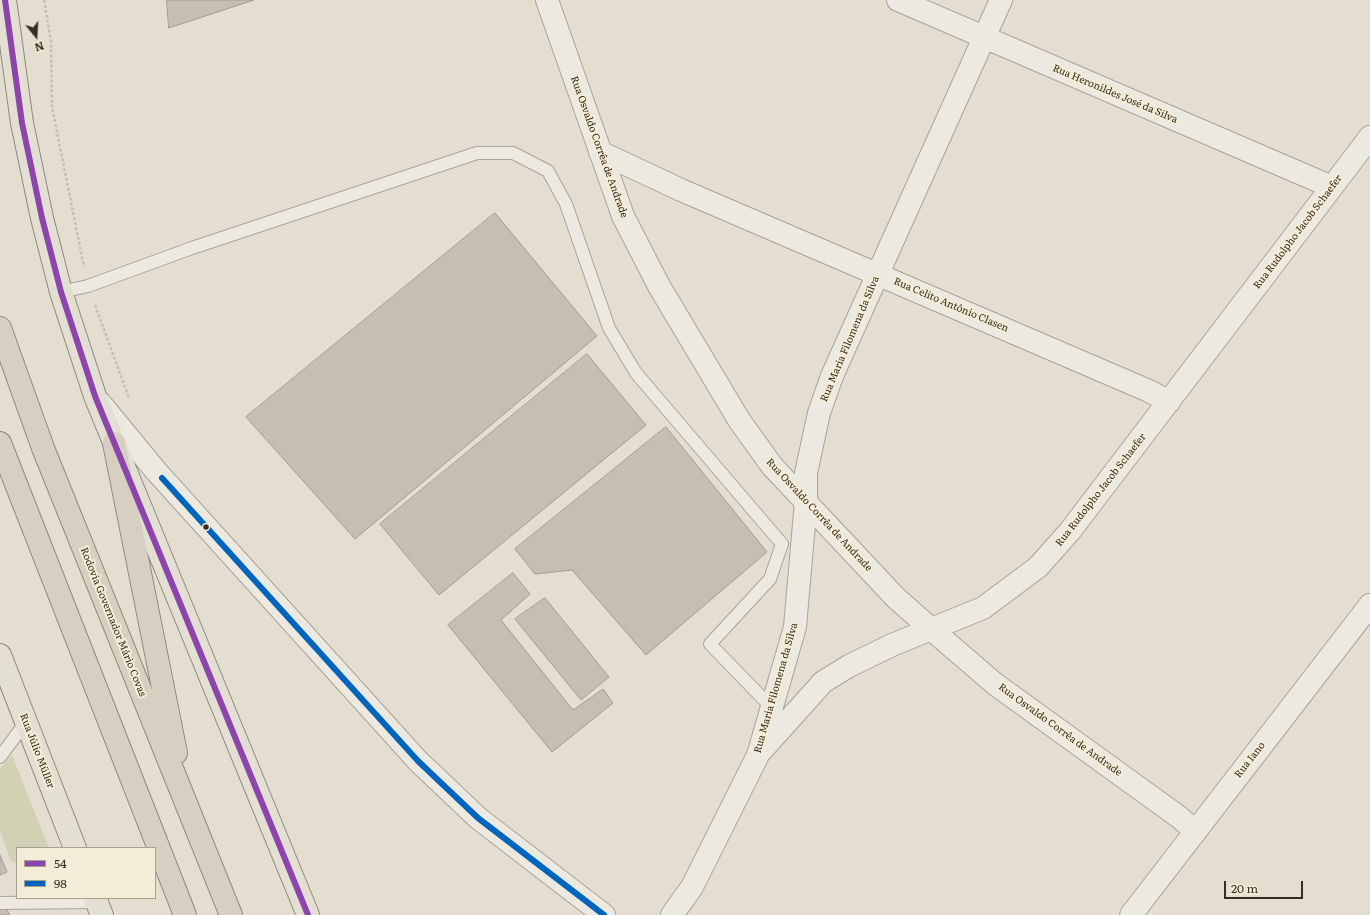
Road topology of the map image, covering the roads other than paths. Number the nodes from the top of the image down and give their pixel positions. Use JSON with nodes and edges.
{"nodes":[{"id":1,"x":547,"y":0,"type":"edge"},
{"id":2,"x":898,"y":0,"type":"edge"},
{"id":3,"x":1001,"y":0,"type":"edge"},
{"id":4,"x":7,"y":4,"type":"edge"},
{"id":5,"x":984,"y":37,"type":"junction"},
{"id":6,"x":1370,"y":137,"type":"edge"},
{"id":7,"x":600,"y":152,"type":"junction"},
{"id":8,"x":1332,"y":187,"type":"junction"},
{"id":9,"x":878,"y":274,"type":"junction"},
{"id":10,"x":61,"y":292,"type":"junction"},
{"id":11,"x":0,"y":328,"type":"edge"},
{"id":12,"x":95,"y":396,"type":"junction"},
{"id":13,"x":1169,"y":402,"type":"junction"},
{"id":14,"x":0,"y":443,"type":"edge"},
{"id":15,"x":114,"y":443,"type":"junction"},
{"id":16,"x":806,"y":501,"type":"junction"},
{"id":17,"x":1370,"y":605,"type":"edge"},
{"id":18,"x":930,"y":628,"type":"junction"},
{"id":19,"x":0,"y":654,"type":"edge"},
{"id":20,"x":772,"y":708,"type":"junction"},
{"id":21,"x":26,"y":722,"type":"junction"},
{"id":22,"x":758,"y":756,"type":"junction"},
{"id":23,"x":0,"y":757,"type":"edge"},
{"id":24,"x":187,"y":807,"type":"junction"},
{"id":25,"x":1195,"y":831,"type":"junction"},
{"id":26,"x":75,"y":847,"type":"edge"},
{"id":27,"x":0,"y":903,"type":"edge"},
{"id":28,"x":98,"y":905,"type":"edge"},
{"id":29,"x":185,"y":915,"type":"edge"},
{"id":30,"x":231,"y":915,"type":"edge"},
{"id":31,"x":308,"y":915,"type":"edge"},
{"id":32,"x":604,"y":915,"type":"edge"},
{"id":33,"x":672,"y":915,"type":"edge"},
{"id":34,"x":1131,"y":915,"type":"edge"}],
"edges":[{"from":1,"to":7,"type":"street","name":"Rua Osvaldo Corrêa de Andrade"},
{"from":2,"to":5,"type":"street","name":"Rua Heronildes José da Silva"},
{"from":3,"to":5,"type":"street","name":"Rua Maria Filomena da Silva"},
{"from":4,"to":10,"type":"main road"},
{"from":5,"to":8,"type":"street","name":"Rua Heronildes José da Silva"},
{"from":5,"to":9,"type":"street","name":"Rua Maria Filomena da Silva"},
{"from":6,"to":8,"type":"street","name":"Rua Rudolpho Jacob Schaefer"},
{"from":7,"to":9,"type":"street","name":"Rua Celito Antônio Clasen"},
{"from":7,"to":16,"type":"street","name":"Rua Osvaldo Corrêa de Andrade"},
{"from":8,"to":13,"type":"street","name":"Rua Rudolpho Jacob Schaefer"},
{"from":9,"to":13,"type":"street","name":"Rua Celito Antônio Clasen"},
{"from":9,"to":16,"type":"street","name":"Rua Maria Filomena da Silva"},
{"from":10,"to":12,"type":"main road"},
{"from":10,"to":20,"type":"lane"},
{"from":11,"to":24,"type":"highway","name":"Rodovia Governador Mário Covas"},
{"from":12,"to":15,"type":"main road"},
{"from":12,"to":32,"type":"street"},
{"from":13,"to":18,"type":"street","name":"Rua Rudolpho Jacob Schaefer"},
{"from":14,"to":29,"type":"highway"},
{"from":15,"to":24,"type":"highway"},
{"from":15,"to":31,"type":"main road"},
{"from":16,"to":18,"type":"street","name":"Rua Osvaldo Corrêa de Andrade"},
{"from":16,"to":20,"type":"street","name":"Rua Maria Filomena da Silva"},
{"from":17,"to":25,"type":"street","name":"Rua Iano"},
{"from":18,"to":22,"type":"street","name":"Rua Rudolpho Jacob Schaefer"},
{"from":18,"to":25,"type":"street","name":"Rua Osvaldo Corrêa de Andrade"},
{"from":19,"to":21,"type":"main road","name":"Rua Júlio Müller"},
{"from":20,"to":22,"type":"street","name":"Rua Maria Filomena da Silva"},
{"from":21,"to":23,"type":"lane"},
{"from":21,"to":26,"type":"main road","name":"Rua Júlio Müller"},
{"from":22,"to":33,"type":"street","name":"Rua Maria Filomena da Silva"},
{"from":24,"to":30,"type":"highway","name":"Rodovia Governador Mário Covas"},
{"from":25,"to":34,"type":"street","name":"Rua Iano"},
{"from":27,"to":28,"type":"lane"}]}
